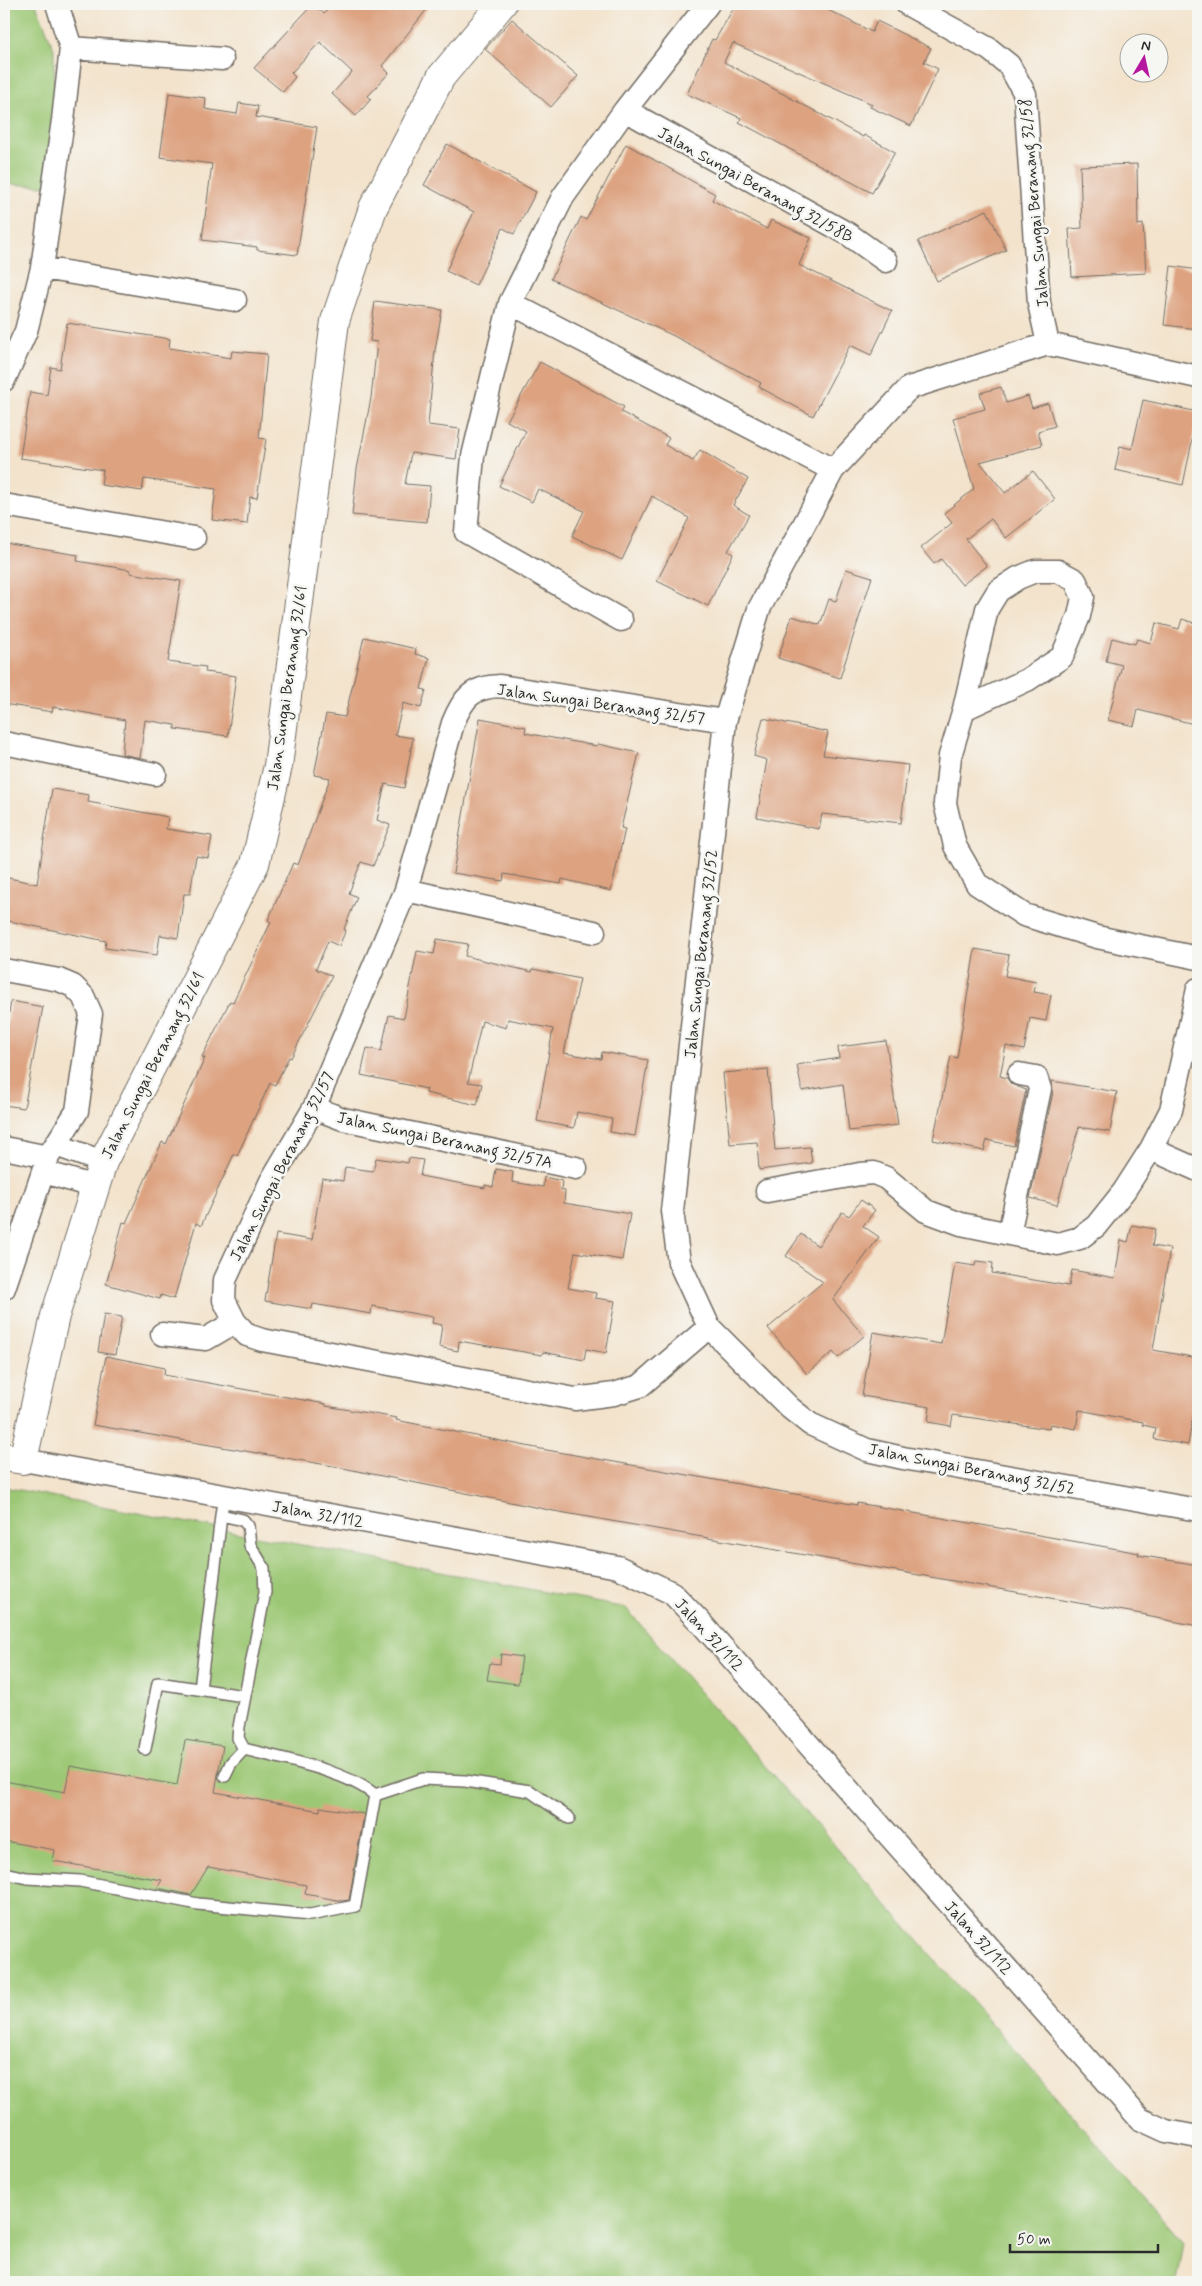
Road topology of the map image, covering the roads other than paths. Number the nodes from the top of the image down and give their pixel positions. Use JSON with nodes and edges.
{"nodes":[{"id":1,"x":57,"y":4,"type":"edge"},
{"id":2,"x":502,"y":4,"type":"edge"},
{"id":3,"x":708,"y":4,"type":"edge"},
{"id":4,"x":907,"y":4,"type":"edge"},
{"id":5,"x":71,"y":48,"type":"junction"},
{"id":6,"x":222,"y":59,"type":"dead end"},
{"id":7,"x":625,"y":110,"type":"junction"},
{"id":8,"x":886,"y":261,"type":"dead end"},
{"id":9,"x":42,"y":268,"type":"junction"},
{"id":10,"x":235,"y":300,"type":"dead end"},
{"id":11,"x":510,"y":303,"type":"junction"},
{"id":12,"x":1048,"y":344,"type":"junction"},
{"id":13,"x":1198,"y":377,"type":"edge"},
{"id":14,"x":4,"y":380,"type":"edge"},
{"id":15,"x":833,"y":470,"type":"junction"},
{"id":16,"x":4,"y":505,"type":"edge"},
{"id":17,"x":194,"y":538,"type":"dead end"},
{"id":18,"x":621,"y":620,"type":"dead end"},
{"id":19,"x":964,"y":709,"type":"junction"},
{"id":20,"x":725,"y":721,"type":"junction"},
{"id":21,"x":4,"y":742,"type":"edge"},
{"id":22,"x":155,"y":774,"type":"dead end"},
{"id":23,"x":406,"y":890,"type":"junction"},
{"id":24,"x":594,"y":932,"type":"dead end"},
{"id":25,"x":1198,"y":958,"type":"edge"},
{"id":26,"x":4,"y":970,"type":"edge"},
{"id":27,"x":1198,"y":989,"type":"edge"},
{"id":28,"x":1019,"y":1074,"type":"dead end"},
{"id":29,"x":314,"y":1108,"type":"junction"},
{"id":30,"x":4,"y":1148,"type":"edge"},
{"id":31,"x":1151,"y":1149,"type":"junction"},
{"id":32,"x":49,"y":1158,"type":"junction"},
{"id":33,"x":576,"y":1168,"type":"dead end"},
{"id":34,"x":1198,"y":1170,"type":"edge"},
{"id":35,"x":99,"y":1174,"type":"junction"},
{"id":36,"x":767,"y":1191,"type":"dead end"},
{"id":37,"x":1009,"y":1234,"type":"junction"},
{"id":38,"x":4,"y":1288,"type":"edge"},
{"id":39,"x":235,"y":1322,"type":"junction"},
{"id":40,"x":709,"y":1327,"type":"junction"},
{"id":41,"x":162,"y":1334,"type":"dead end"},
{"id":42,"x":13,"y":1459,"type":"edge"},
{"id":43,"x":222,"y":1506,"type":"junction"},
{"id":44,"x":1198,"y":1510,"type":"edge"},
{"id":45,"x":200,"y":1689,"type":"junction"},
{"id":46,"x":244,"y":1696,"type":"junction"},
{"id":47,"x":146,"y":1749,"type":"dead end"},
{"id":48,"x":244,"y":1749,"type":"junction"},
{"id":49,"x":225,"y":1776,"type":"dead end"},
{"id":50,"x":375,"y":1795,"type":"junction"},
{"id":51,"x":569,"y":1818,"type":"dead end"},
{"id":52,"x":4,"y":1873,"type":"edge"},
{"id":53,"x":1198,"y":2137,"type":"edge"}],
"edges":[{"from":1,"to":5,"type":"street"},
{"from":2,"to":35,"type":"street","name":"Jalan Sungai Beranang 32/61"},
{"from":3,"to":7,"type":"street"},
{"from":4,"to":12,"type":"street","name":"Jalan Sungai Beranang 32/58"},
{"from":5,"to":6,"type":"street"},
{"from":5,"to":9,"type":"street"},
{"from":7,"to":8,"type":"street","name":"Jalan Sungai Beranang 32/58B"},
{"from":7,"to":11,"type":"street"},
{"from":9,"to":10,"type":"street"},
{"from":9,"to":14,"type":"street"},
{"from":11,"to":15,"type":"street"},
{"from":11,"to":18,"type":"street"},
{"from":12,"to":13,"type":"street","name":"Jalan Sungai Beranang 32/52"},
{"from":12,"to":15,"type":"street","name":"Jalan Sungai Beranang 32/52"},
{"from":15,"to":20,"type":"street","name":"Jalan Sungai Beranang 32/52"},
{"from":16,"to":17,"type":"street"},
{"from":19,"to":19,"type":"street"},
{"from":19,"to":25,"type":"street"},
{"from":20,"to":23,"type":"street","name":"Jalan Sungai Beranang 32/57"},
{"from":20,"to":40,"type":"street","name":"Jalan Sungai Beranang 32/52"},
{"from":21,"to":22,"type":"street"},
{"from":23,"to":24,"type":"street"},
{"from":23,"to":29,"type":"street","name":"Jalan Sungai Beranang 32/57"},
{"from":26,"to":32,"type":"street"},
{"from":27,"to":31,"type":"street"},
{"from":28,"to":37,"type":"street"},
{"from":29,"to":33,"type":"street","name":"Jalan Sungai Beranang 32/57A"},
{"from":29,"to":39,"type":"street","name":"Jalan Sungai Beranang 32/57"},
{"from":30,"to":32,"type":"street"},
{"from":31,"to":34,"type":"street"},
{"from":31,"to":37,"type":"street"},
{"from":32,"to":35,"type":"street"},
{"from":32,"to":38,"type":"street"},
{"from":35,"to":42,"type":"street","name":"Jalan Sungai Beranang 32/61"},
{"from":36,"to":37,"type":"street"},
{"from":39,"to":40,"type":"street","name":"Jalan Sungai Beranang 32/57"},
{"from":39,"to":41,"type":"street"},
{"from":40,"to":44,"type":"street","name":"Jalan Sungai Beranang 32/52"},
{"from":42,"to":43,"type":"street","name":"Jalan 32/112"},
{"from":43,"to":45,"type":"lane"},
{"from":43,"to":46,"type":"lane"},
{"from":43,"to":53,"type":"street","name":"Jalan 32/112"},
{"from":45,"to":46,"type":"lane"},
{"from":45,"to":47,"type":"lane"},
{"from":46,"to":48,"type":"lane"},
{"from":48,"to":49,"type":"lane"},
{"from":48,"to":50,"type":"lane"},
{"from":50,"to":51,"type":"lane"},
{"from":50,"to":52,"type":"lane"}]}
